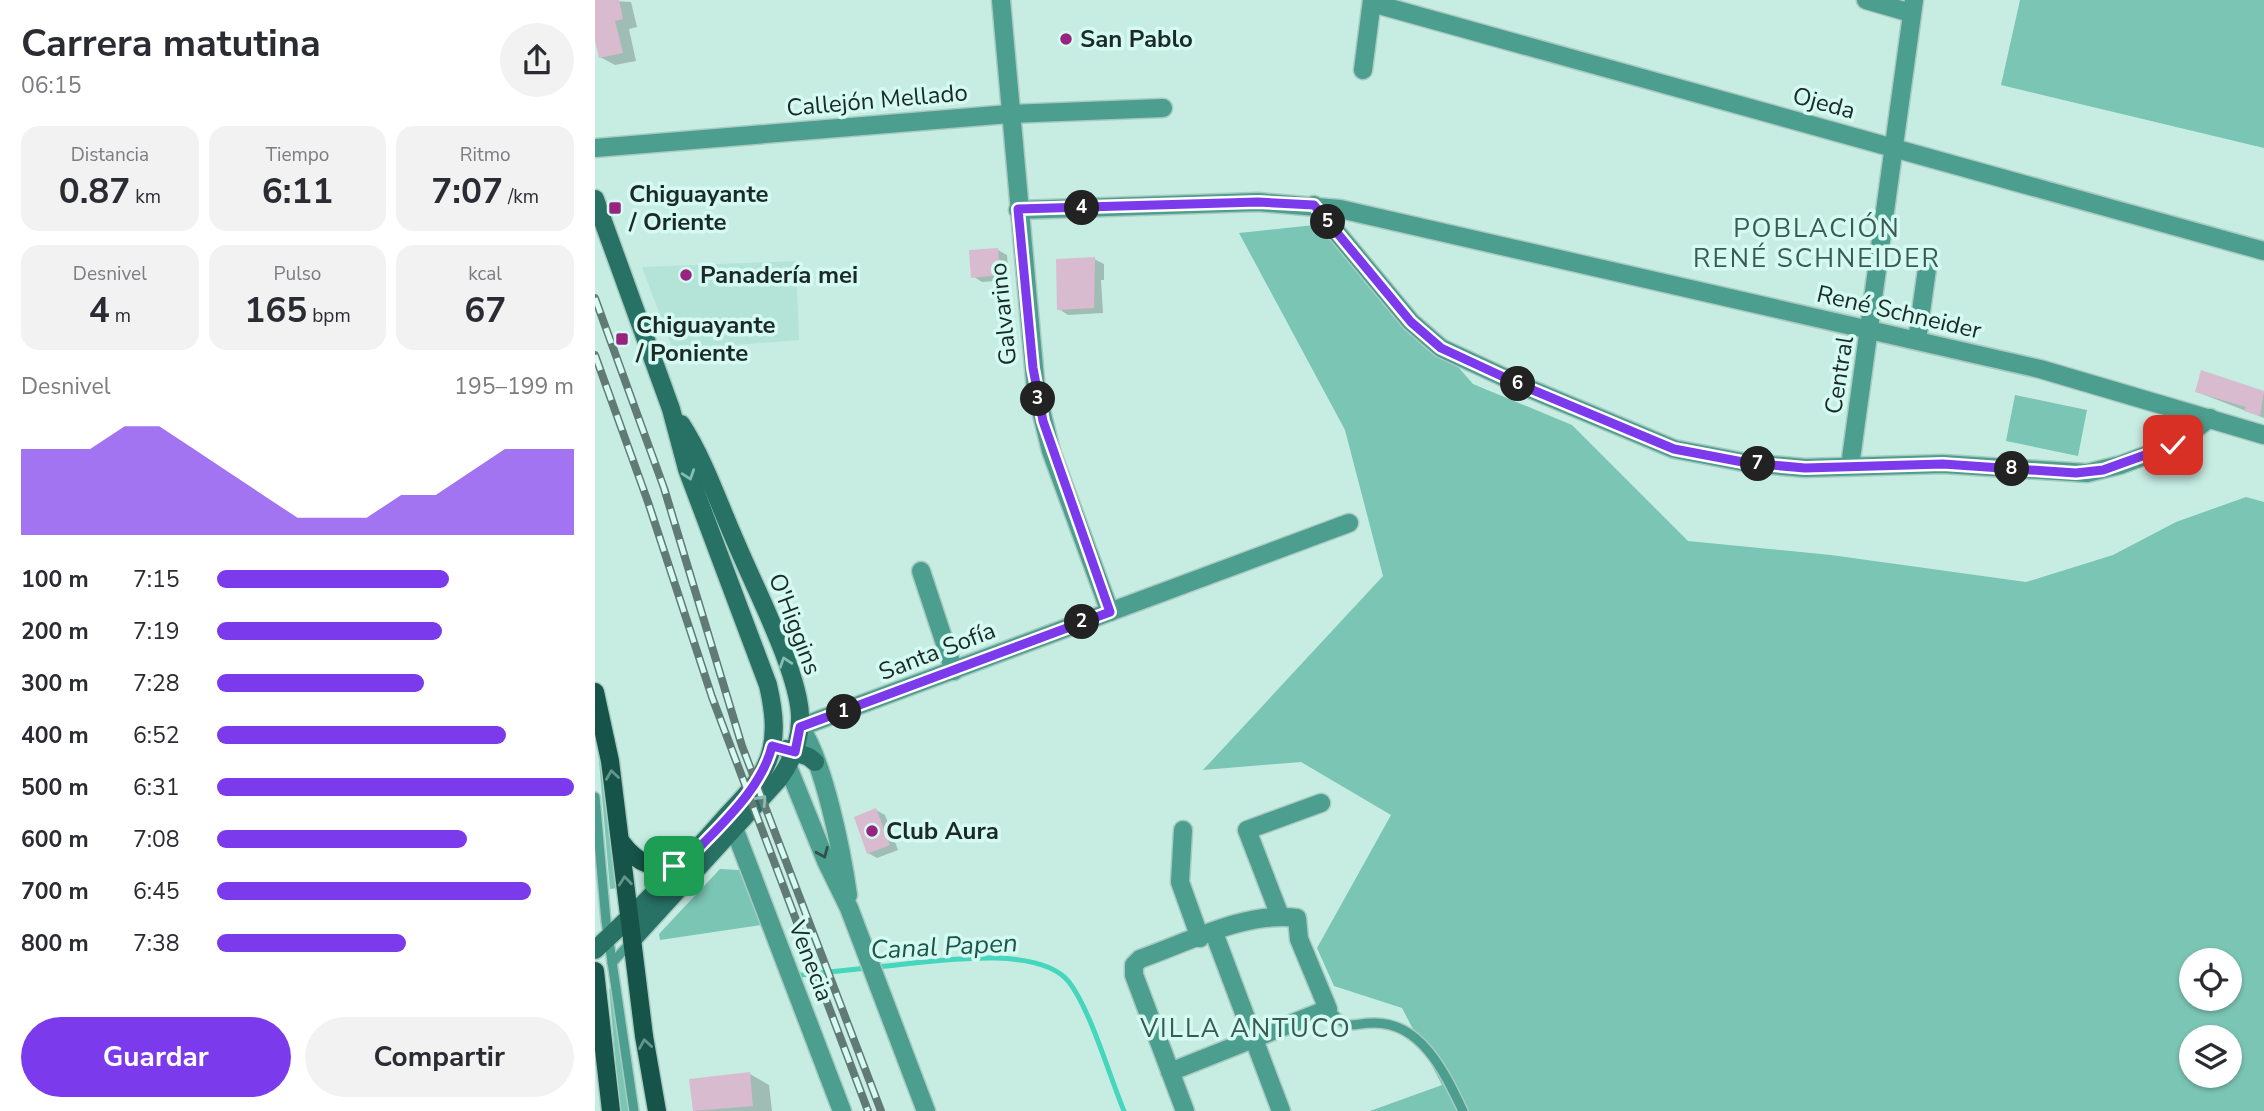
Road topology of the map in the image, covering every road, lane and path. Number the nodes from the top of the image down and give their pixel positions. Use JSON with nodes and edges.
{"nodes":[{"id":1,"x":1001,"y":0,"type":"edge"},
{"id":2,"x":1866,"y":0,"type":"edge"},
{"id":3,"x":1372,"y":2,"type":"edge"},
{"id":4,"x":1912,"y":6,"type":"edge"},
{"id":5,"x":1363,"y":70,"type":"dead end"},
{"id":6,"x":1163,"y":108,"type":"dead end"},
{"id":7,"x":1009,"y":114,"type":"junction"},
{"id":8,"x":595,"y":148,"type":"edge"},
{"id":9,"x":1894,"y":148,"type":"junction"},
{"id":10,"x":595,"y":199,"type":"edge"},
{"id":11,"x":1314,"y":205,"type":"junction"},
{"id":12,"x":1018,"y":209,"type":"junction"},
{"id":13,"x":2264,"y":251,"type":"edge"},
{"id":14,"x":1927,"y":269,"type":"dead end"},
{"id":15,"x":1870,"y":331,"type":"junction"},
{"id":16,"x":1917,"y":341,"type":"junction"},
{"id":17,"x":671,"y":409,"type":"junction"},
{"id":18,"x":2210,"y":418,"type":"junction"},
{"id":19,"x":2264,"y":435,"type":"edge"},
{"id":20,"x":1850,"y":466,"type":"junction"},
{"id":21,"x":1349,"y":523,"type":"dead end"},
{"id":22,"x":921,"y":571,"type":"dead end"},
{"id":23,"x":1110,"y":612,"type":"junction"},
{"id":24,"x":954,"y":671,"type":"junction"},
{"id":25,"x":595,"y":692,"type":"edge"},
{"id":26,"x":800,"y":727,"type":"junction"},
{"id":27,"x":772,"y":746,"type":"junction"},
{"id":28,"x":791,"y":760,"type":"junction"},
{"id":29,"x":815,"y":762,"type":"junction"},
{"id":30,"x":595,"y":797,"type":"edge"},
{"id":31,"x":1321,"y":803,"type":"dead end"},
{"id":32,"x":734,"y":828,"type":"junction"},
{"id":33,"x":1183,"y":830,"type":"dead end"},
{"id":34,"x":621,"y":842,"type":"junction"},
{"id":35,"x":685,"y":863,"type":"junction"},
{"id":36,"x":849,"y":908,"type":"junction"},
{"id":37,"x":1288,"y":917,"type":"junction"},
{"id":38,"x":630,"y":920,"type":"junction"},
{"id":39,"x":1207,"y":935,"type":"junction"},
{"id":40,"x":632,"y":940,"type":"junction"},
{"id":41,"x":602,"y":944,"type":"edge"},
{"id":42,"x":612,"y":963,"type":"junction"},
{"id":43,"x":595,"y":971,"type":"edge"},
{"id":44,"x":1328,"y":1009,"type":"junction"},
{"id":45,"x":1254,"y":1039,"type":"junction"},
{"id":46,"x":1170,"y":1072,"type":"junction"},
{"id":47,"x":602,"y":1084,"type":"edge"},
{"id":48,"x":611,"y":1111,"type":"edge"},
{"id":49,"x":634,"y":1111,"type":"edge"},
{"id":50,"x":657,"y":1111,"type":"edge"},
{"id":51,"x":842,"y":1111,"type":"edge"},
{"id":52,"x":926,"y":1111,"type":"edge"},
{"id":53,"x":1185,"y":1111,"type":"edge"},
{"id":54,"x":1281,"y":1111,"type":"edge"},
{"id":55,"x":1463,"y":1111,"type":"edge"}],
"edges":[{"from":1,"to":7,"type":"street","name":"Galvarino"},
{"from":2,"to":4,"type":"street"},
{"from":3,"to":5,"type":"street"},
{"from":3,"to":9,"type":"street","name":"Ojeda"},
{"from":4,"to":9,"type":"street","name":"Central"},
{"from":6,"to":7,"type":"street","name":"Callejón Mellado"},
{"from":7,"to":8,"type":"street","name":"Callejón Mellado"},
{"from":7,"to":12,"type":"street","name":"Galvarino"},
{"from":9,"to":13,"type":"street","name":"Ojeda"},
{"from":9,"to":15,"type":"street","name":"Central"},
{"from":10,"to":17,"type":"main road","name":"O'Higgins"},
{"from":11,"to":12,"type":"street","name":"René Schneider"},
{"from":11,"to":15,"type":"street","name":"René Schneider"},
{"from":11,"to":20,"type":"street"},
{"from":12,"to":23,"type":"street","name":"Galvarino"},
{"from":14,"to":16,"type":"street"},
{"from":15,"to":16,"type":"street","name":"René Schneider"},
{"from":15,"to":20,"type":"street","name":"Central"},
{"from":16,"to":18,"type":"street","name":"René Schneider"},
{"from":26,"to":17,"type":"main road","name":"O'Higgins","one_way":true},
{"from":17,"to":27,"type":"main road","name":"O'Higgins","one_way":true},
{"from":18,"to":19,"type":"street","name":"René Schneider"},
{"from":18,"to":20,"type":"street"},
{"from":21,"to":23,"type":"street","name":"Santa Sofía"},
{"from":22,"to":24,"type":"street"},
{"from":23,"to":24,"type":"street","name":"Santa Sofía"},
{"from":24,"to":26,"type":"street","name":"Santa Sofía"},
{"from":34,"to":25,"type":"main road","one_way":true},
{"from":26,"to":28,"type":"main road"},
{"from":26,"to":29,"type":"street","name":"O'Higgins"},
{"from":27,"to":28,"type":"main road"},
{"from":27,"to":35,"type":"main road"},
{"from":28,"to":29,"type":"main road"},
{"from":32,"to":28,"type":"main road","one_way":true},
{"from":28,"to":36,"type":"street","name":"O'Higgins","one_way":true},
{"from":29,"to":36,"type":"street","name":"O'Higgins"},
{"from":30,"to":41,"type":"lane"},
{"from":31,"to":37,"type":"street"},
{"from":32,"to":40,"type":"main road"},
{"from":32,"to":51,"type":"street","name":"Venecia"},
{"from":33,"to":39,"type":"street"},
{"from":34,"to":35,"type":"main road"},
{"from":38,"to":34,"type":"main road","one_way":true},
{"from":35,"to":38,"type":"main road"},
{"from":36,"to":52,"type":"street","name":"O'Higgins"},
{"from":37,"to":39,"type":"street"},
{"from":37,"to":44,"type":"street"},
{"from":38,"to":40,"type":"main road"},
{"from":38,"to":41,"type":"main road"},
{"from":39,"to":45,"type":"street"},
{"from":39,"to":46,"type":"street"},
{"from":40,"to":42,"type":"lane"},
{"from":50,"to":40,"type":"main road","one_way":true},
{"from":41,"to":42,"type":"lane"},
{"from":42,"to":49,"type":"lane"},
{"from":43,"to":47,"type":"main road"},
{"from":44,"to":45,"type":"street"},
{"from":44,"to":55,"type":"lane"},
{"from":45,"to":46,"type":"street"},
{"from":45,"to":54,"type":"street"},
{"from":46,"to":53,"type":"street"},
{"from":47,"to":48,"type":"main road"}]}
